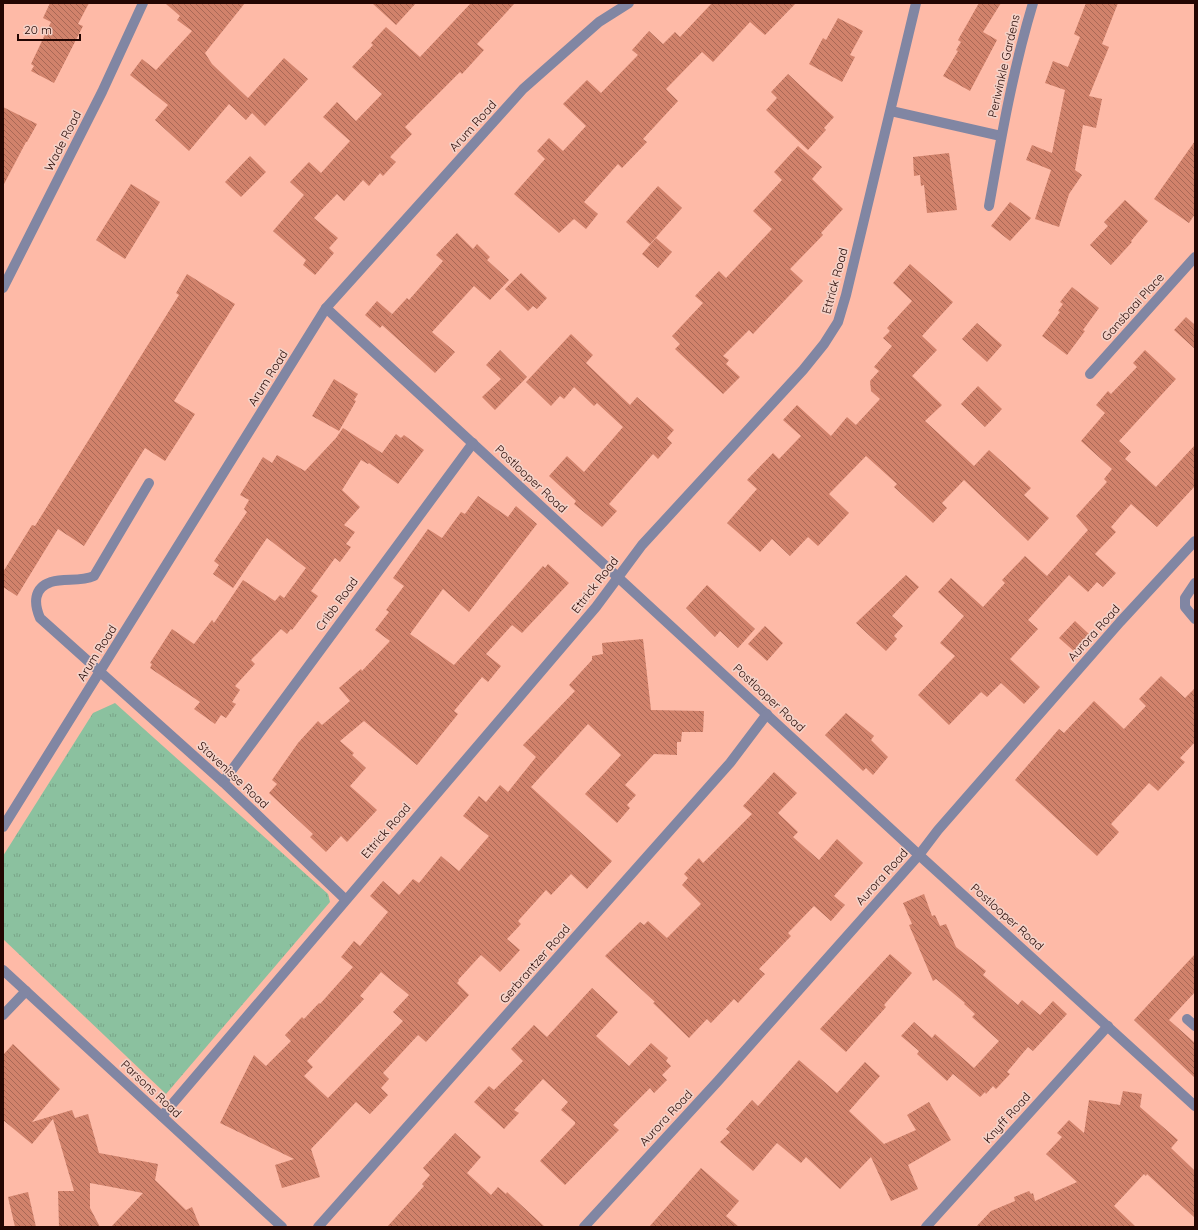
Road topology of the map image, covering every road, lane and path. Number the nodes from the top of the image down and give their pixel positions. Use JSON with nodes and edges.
{"nodes":[{"id":1,"x":143,"y":3,"type":"edge"},
{"id":2,"x":629,"y":3,"type":"edge"},
{"id":3,"x":916,"y":3,"type":"edge"},
{"id":4,"x":1033,"y":3,"type":"edge"},
{"id":5,"x":891,"y":111,"type":"junction"},
{"id":6,"x":1002,"y":136,"type":"junction"},
{"id":7,"x":988,"y":206,"type":"dead end"},
{"id":8,"x":1195,"y":257,"type":"edge"},
{"id":9,"x":3,"y":288,"type":"edge"},
{"id":10,"x":326,"y":308,"type":"junction"},
{"id":11,"x":1090,"y":374,"type":"dead end"},
{"id":12,"x":473,"y":442,"type":"junction"},
{"id":13,"x":149,"y":483,"type":"dead end"},
{"id":14,"x":1195,"y":541,"type":"edge"},
{"id":15,"x":618,"y":578,"type":"junction"},
{"id":16,"x":1195,"y":583,"type":"edge"},
{"id":17,"x":1195,"y":619,"type":"edge"},
{"id":18,"x":100,"y":673,"type":"junction"},
{"id":19,"x":767,"y":714,"type":"junction"},
{"id":20,"x":223,"y":782,"type":"junction"},
{"id":21,"x":3,"y":827,"type":"edge"},
{"id":22,"x":919,"y":855,"type":"junction"},
{"id":23,"x":345,"y":899,"type":"junction"},
{"id":24,"x":3,"y":970,"type":"edge"},
{"id":25,"x":26,"y":991,"type":"junction"},
{"id":26,"x":3,"y":1015,"type":"edge"},
{"id":27,"x":1108,"y":1026,"type":"junction"},
{"id":28,"x":1195,"y":1106,"type":"edge"},
{"id":29,"x":162,"y":1116,"type":"junction"},
{"id":30,"x":282,"y":1227,"type":"edge"},
{"id":31,"x":318,"y":1227,"type":"edge"},
{"id":32,"x":584,"y":1227,"type":"edge"},
{"id":33,"x":926,"y":1227,"type":"edge"}],
"edges":[{"from":1,"to":9,"type":"street","name":"Wade Road"},
{"from":2,"to":10,"type":"street","name":"Arum Road"},
{"from":3,"to":5,"type":"street","name":"Ettrick Road"},
{"from":4,"to":6,"type":"street","name":"Periwinkle Gardens"},
{"from":5,"to":6,"type":"street","name":"Periwinkle Gardens"},
{"from":5,"to":15,"type":"street","name":"Ettrick Road"},
{"from":6,"to":7,"type":"street","name":"Periwinkle Gardens"},
{"from":8,"to":11,"type":"street","name":"Gansbaai Place"},
{"from":10,"to":12,"type":"street","name":"Postlooper Road"},
{"from":10,"to":18,"type":"street","name":"Arum Road"},
{"from":12,"to":15,"type":"street","name":"Postlooper Road"},
{"from":12,"to":20,"type":"street","name":"Cribb Road"},
{"from":13,"to":18,"type":"street","name":"Stavenisse Road"},
{"from":14,"to":22,"type":"street","name":"Aurora Road"},
{"from":15,"to":19,"type":"street","name":"Postlooper Road"},
{"from":15,"to":23,"type":"street","name":"Ettrick Road"},
{"from":16,"to":17,"type":"street"},
{"from":18,"to":20,"type":"street","name":"Stavenisse Road"},
{"from":18,"to":21,"type":"street","name":"Arum Road"},
{"from":19,"to":22,"type":"street","name":"Postlooper Road"},
{"from":19,"to":31,"type":"street","name":"Gerbrantzer Road"},
{"from":20,"to":23,"type":"street","name":"Stavenisse Road"},
{"from":22,"to":27,"type":"street","name":"Postlooper Road"},
{"from":22,"to":32,"type":"street","name":"Aurora Road"},
{"from":23,"to":29,"type":"street","name":"Ettrick Road"},
{"from":24,"to":25,"type":"street","name":"Parsons Road"},
{"from":25,"to":26,"type":"street"},
{"from":25,"to":29,"type":"street","name":"Parsons Road"},
{"from":27,"to":28,"type":"street","name":"Postlooper Road"},
{"from":27,"to":33,"type":"street","name":"Knyff Road"},
{"from":29,"to":30,"type":"street","name":"Parsons Road"}]}
